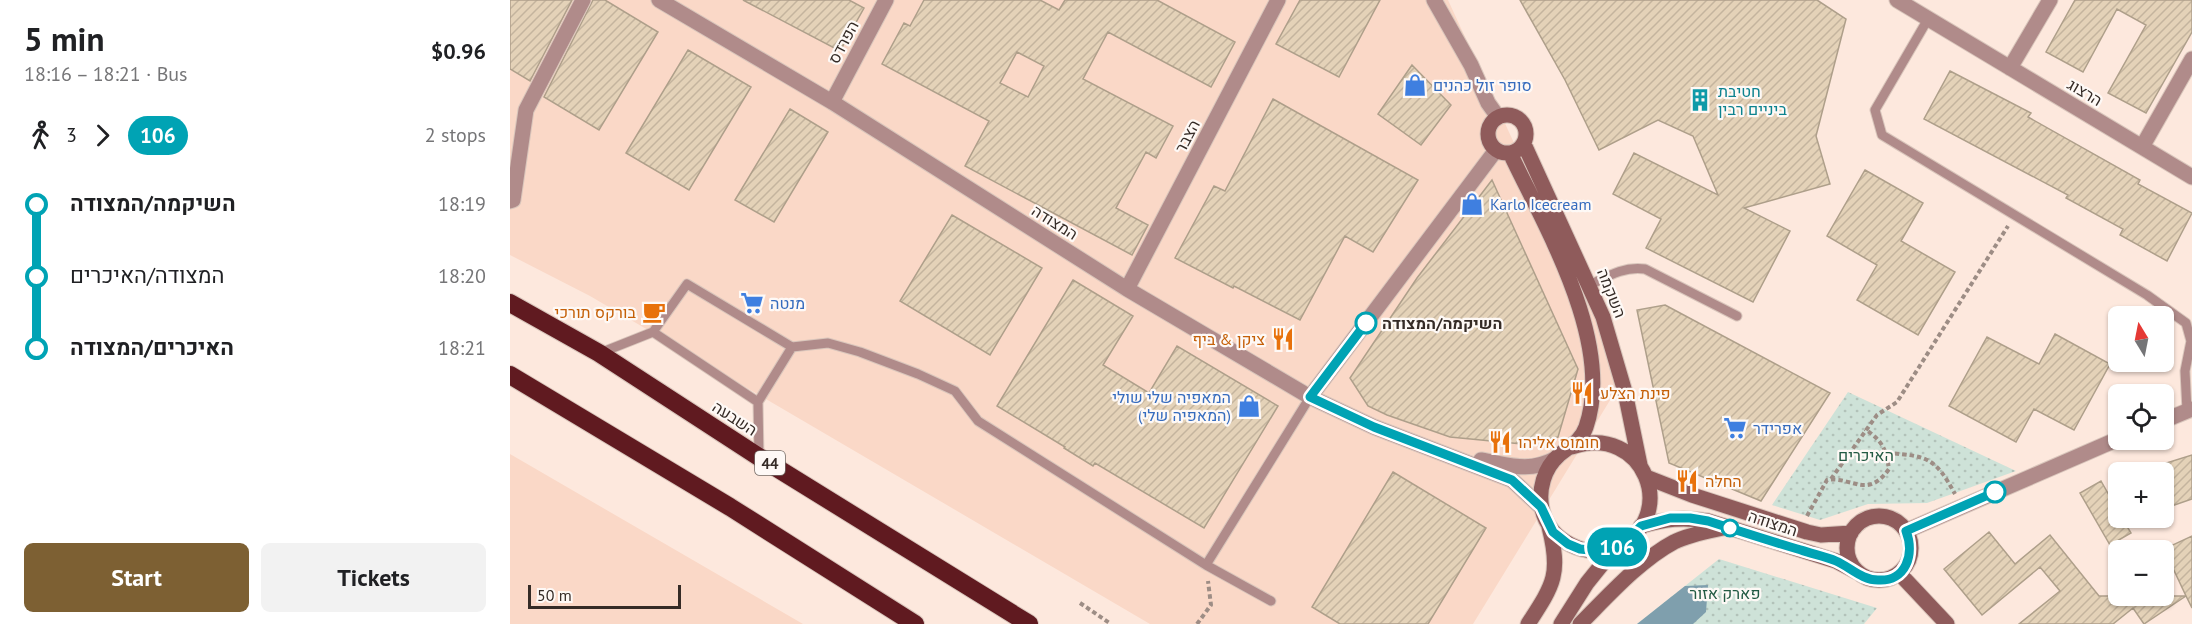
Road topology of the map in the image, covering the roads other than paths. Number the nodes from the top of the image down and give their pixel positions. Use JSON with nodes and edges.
{"nodes":[{"id":1,"x":583,"y":0,"type":"edge"},
{"id":2,"x":659,"y":0,"type":"edge"},
{"id":3,"x":886,"y":0,"type":"edge"},
{"id":4,"x":1278,"y":0,"type":"edge"},
{"id":5,"x":1434,"y":0,"type":"edge"},
{"id":6,"x":1897,"y":0,"type":"edge"},
{"id":7,"x":2050,"y":0,"type":"edge"},
{"id":8,"x":1928,"y":19,"type":"junction"},
{"id":9,"x":2192,"y":59,"type":"edge"},
{"id":10,"x":2010,"y":68,"type":"junction"},
{"id":11,"x":832,"y":102,"type":"junction"},
{"id":12,"x":1498,"y":117,"type":"junction"},
{"id":13,"x":1524,"y":144,"type":"junction"},
{"id":14,"x":2142,"y":147,"type":"junction"},
{"id":15,"x":1503,"y":151,"type":"junction"},
{"id":16,"x":2192,"y":177,"type":"edge"},
{"id":17,"x":510,"y":201,"type":"edge"},
{"id":18,"x":1590,"y":285,"type":"junction"},
{"id":19,"x":1127,"y":289,"type":"junction"},
{"id":20,"x":510,"y":303,"type":"edge"},
{"id":21,"x":1737,"y":316,"type":"dead end"},
{"id":22,"x":653,"y":332,"type":"junction"},
{"id":23,"x":792,"y":347,"type":"junction"},
{"id":24,"x":599,"y":353,"type":"junction"},
{"id":25,"x":510,"y":375,"type":"edge"},
{"id":26,"x":1310,"y":397,"type":"junction"},
{"id":27,"x":758,"y":402,"type":"junction"},
{"id":28,"x":2189,"y":410,"type":"edge"},
{"id":29,"x":2174,"y":416,"type":"edge"},
{"id":30,"x":2108,"y":443,"type":"edge"},
{"id":31,"x":1572,"y":447,"type":"junction"},
{"id":32,"x":1442,"y":454,"type":"junction"},
{"id":33,"x":759,"y":457,"type":"junction"},
{"id":34,"x":1555,"y":459,"type":"junction"},
{"id":35,"x":1643,"y":471,"type":"junction"},
{"id":36,"x":1541,"y":507,"type":"junction"},
{"id":37,"x":1548,"y":524,"type":"junction"},
{"id":38,"x":1641,"y":526,"type":"junction"},
{"id":39,"x":1728,"y":527,"type":"junction"},
{"id":40,"x":1906,"y":531,"type":"junction"},
{"id":41,"x":1851,"y":533,"type":"junction"},
{"id":42,"x":1616,"y":547,"type":"junction"},
{"id":43,"x":1206,"y":565,"type":"junction"},
{"id":44,"x":1857,"y":572,"type":"junction"},
{"id":45,"x":1899,"y":573,"type":"junction"},
{"id":46,"x":1271,"y":601,"type":"dead end"},
{"id":47,"x":915,"y":624,"type":"edge"},
{"id":48,"x":1029,"y":624,"type":"edge"},
{"id":49,"x":1528,"y":624,"type":"edge"},
{"id":50,"x":1561,"y":624,"type":"edge"},
{"id":51,"x":1580,"y":624,"type":"edge"},
{"id":52,"x":1947,"y":624,"type":"edge"}],
"edges":[{"from":1,"to":17,"type":"street"},
{"from":2,"to":11,"type":"street","name":"המצודה"},
{"from":3,"to":11,"type":"street","name":"הפרדס"},
{"from":4,"to":19,"type":"street","name":"הצבר"},
{"from":5,"to":12,"type":"street"},
{"from":6,"to":8,"type":"street","name":"הרצוג"},
{"from":7,"to":10,"type":"street"},
{"from":8,"to":10,"type":"street","name":"הרצוג"},
{"from":8,"to":28,"type":"lane"},
{"from":9,"to":14,"type":"street"},
{"from":10,"to":14,"type":"street","name":"הרצוג"},
{"from":11,"to":19,"type":"street","name":"המצודה"},
{"from":12,"to":13,"type":"street"},
{"from":12,"to":15,"type":"street"},
{"from":13,"to":15,"type":"street"},
{"from":13,"to":18,"type":"street","name":"השקמה"},
{"from":14,"to":16,"type":"street","name":"הרצוג"},
{"from":15,"to":26,"type":"street"},
{"from":15,"to":31,"type":"street"},
{"from":18,"to":21,"type":"lane"},
{"from":18,"to":35,"type":"street","name":"השקמה"},
{"from":19,"to":26,"type":"street","name":"המצודה"},
{"from":20,"to":24,"type":"highway","name":"השבעה","number":"44"},
{"from":22,"to":23,"type":"lane"},
{"from":22,"to":24,"type":"lane"},
{"from":22,"to":27,"type":"lane"},
{"from":23,"to":27,"type":"lane"},
{"from":23,"to":43,"type":"lane"},
{"from":24,"to":33,"type":"highway","name":"השבעה","number":"44"},
{"from":25,"to":47,"type":"highway"},
{"from":26,"to":32,"type":"street","name":"המצודה"},
{"from":26,"to":43,"type":"lane"},
{"from":27,"to":33,"type":"lane"},
{"from":28,"to":29,"type":"street"},
{"from":30,"to":40,"type":"street"},
{"from":31,"to":34,"type":"street"},
{"from":31,"to":35,"type":"street"},
{"from":32,"to":34,"type":"street","name":"המצודה"},
{"from":32,"to":36,"type":"street","name":"המצודה"},
{"from":33,"to":48,"type":"highway","name":"השבעה","number":"44"},
{"from":34,"to":36,"type":"street"},
{"from":35,"to":38,"type":"street"},
{"from":35,"to":41,"type":"street","name":"המצודה"},
{"from":36,"to":37,"type":"street"},
{"from":37,"to":42,"type":"street"},
{"from":37,"to":49,"type":"street"},
{"from":38,"to":39,"type":"street","name":"המצודה"},
{"from":38,"to":42,"type":"street"},
{"from":39,"to":44,"type":"street","name":"המצודה"},
{"from":39,"to":51,"type":"street"},
{"from":40,"to":41,"type":"street"},
{"from":40,"to":45,"type":"street"},
{"from":41,"to":44,"type":"street"},
{"from":42,"to":50,"type":"street"},
{"from":43,"to":46,"type":"lane"},
{"from":44,"to":45,"type":"street"},
{"from":45,"to":52,"type":"street"}]}
